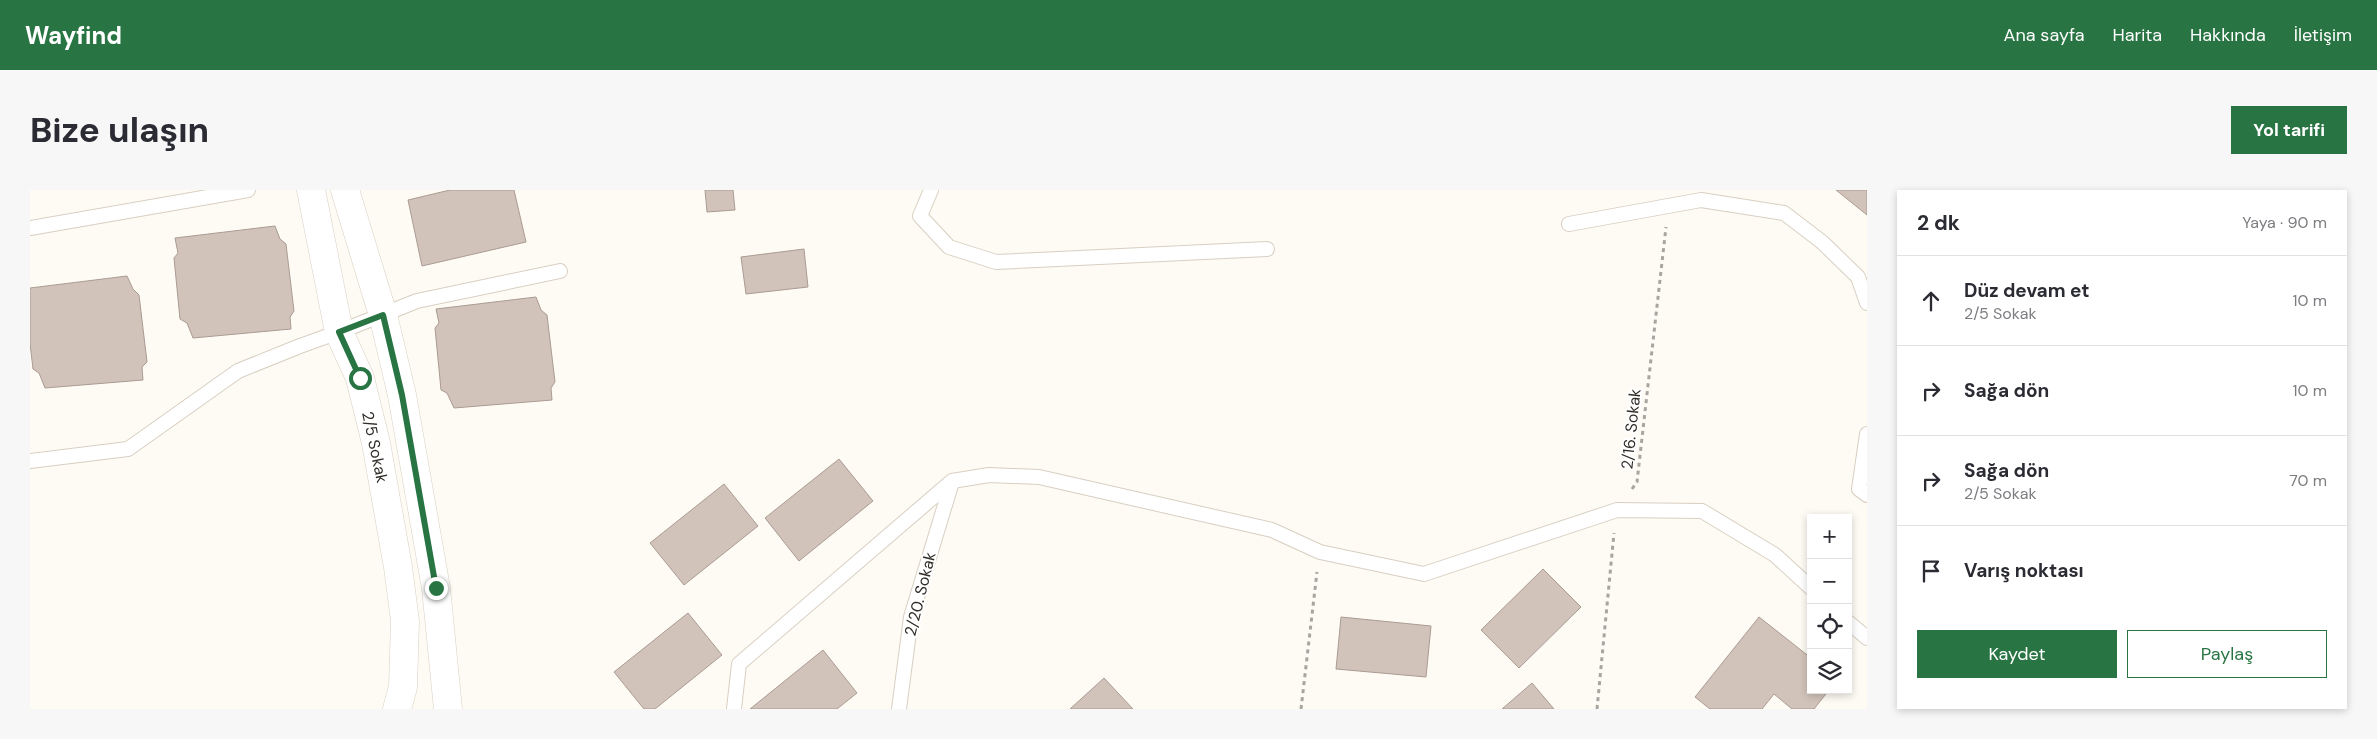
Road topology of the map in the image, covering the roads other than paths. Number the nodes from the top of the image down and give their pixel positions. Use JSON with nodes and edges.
{"nodes":[{"id":1,"x":248,"y":190,"type":"edge"},
{"id":2,"x":311,"y":190,"type":"edge"},
{"id":3,"x":345,"y":190,"type":"edge"},
{"id":4,"x":931,"y":190,"type":"edge"},
{"id":5,"x":1570,"y":224,"type":"dead end"},
{"id":6,"x":30,"y":228,"type":"edge"},
{"id":7,"x":1267,"y":248,"type":"dead end"},
{"id":8,"x":560,"y":271,"type":"dead end"},
{"id":9,"x":1867,"y":303,"type":"edge"},
{"id":10,"x":383,"y":315,"type":"junction"},
{"id":11,"x":339,"y":332,"type":"junction"},
{"id":12,"x":1867,"y":434,"type":"edge"},
{"id":13,"x":30,"y":461,"type":"edge"},
{"id":14,"x":952,"y":481,"type":"junction"},
{"id":15,"x":1867,"y":494,"type":"edge"},
{"id":16,"x":1807,"y":584,"type":"edge"},
{"id":17,"x":1852,"y":625,"type":"edge"},
{"id":18,"x":1867,"y":638,"type":"edge"},
{"id":19,"x":397,"y":709,"type":"edge"},
{"id":20,"x":448,"y":709,"type":"edge"},
{"id":21,"x":734,"y":709,"type":"edge"},
{"id":22,"x":899,"y":709,"type":"edge"}],
"edges":[{"from":1,"to":6,"type":"lane"},
{"from":2,"to":11,"type":"street","name":"2/5 Sokak"},
{"from":3,"to":10,"type":"street"},
{"from":4,"to":7,"type":"lane"},
{"from":5,"to":9,"type":"lane"},
{"from":8,"to":10,"type":"lane"},
{"from":10,"to":11,"type":"lane"},
{"from":10,"to":20,"type":"street"},
{"from":11,"to":13,"type":"lane"},
{"from":11,"to":19,"type":"street","name":"2/5 Sokak"},
{"from":12,"to":15,"type":"lane"},
{"from":14,"to":16,"type":"lane"},
{"from":14,"to":21,"type":"lane"},
{"from":14,"to":22,"type":"lane","name":"2/20. Sokak"},
{"from":17,"to":18,"type":"lane"}]}
